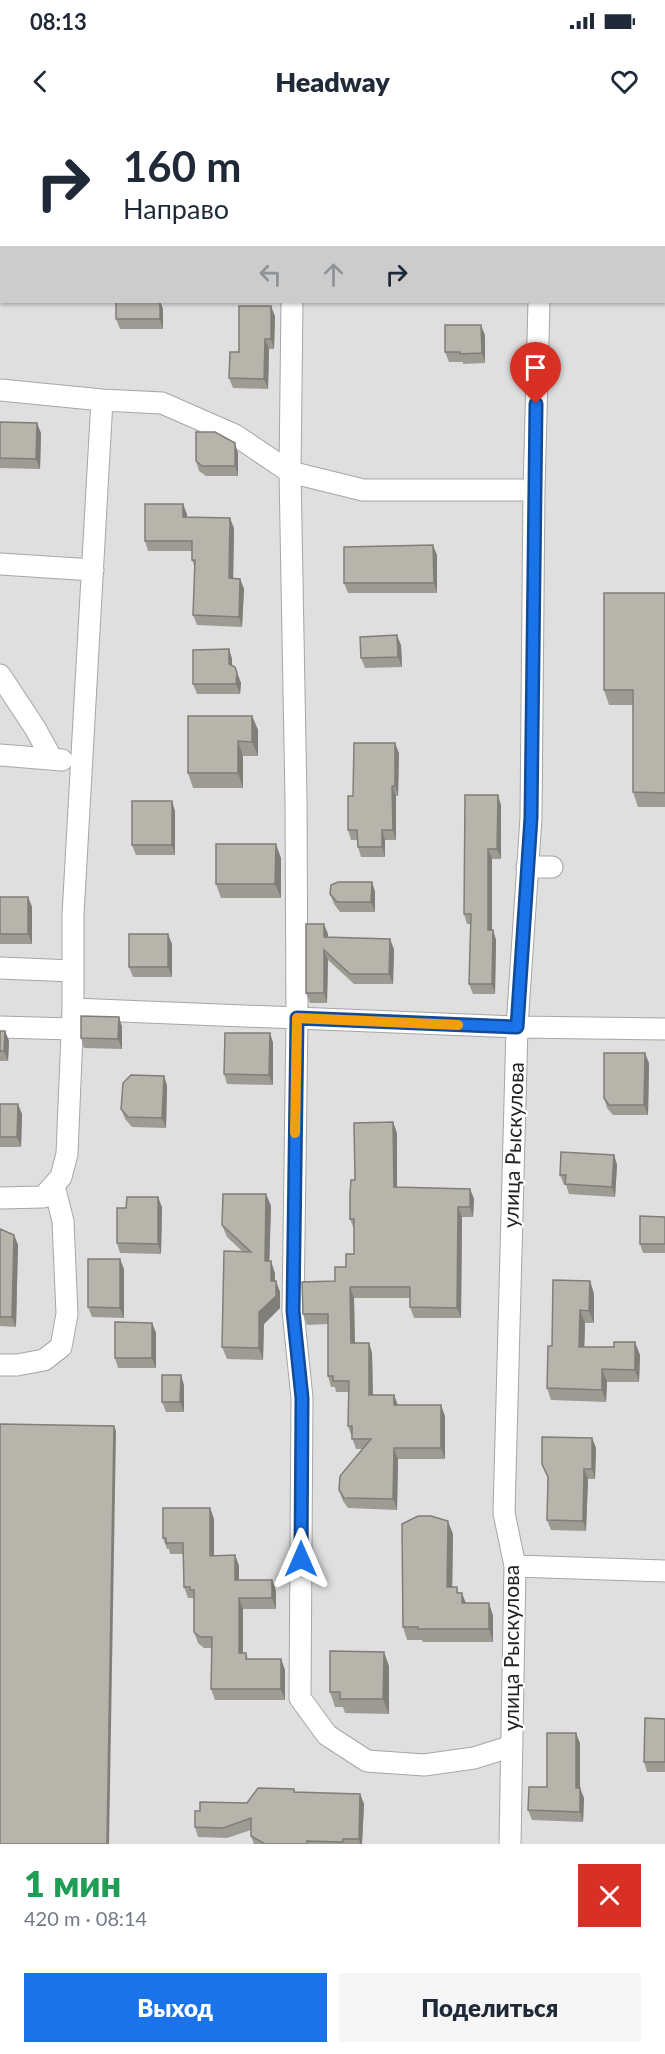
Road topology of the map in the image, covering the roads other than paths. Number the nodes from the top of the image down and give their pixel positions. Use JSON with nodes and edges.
{"nodes":[{"id":1,"x":292,"y":303,"type":"edge"},
{"id":2,"x":539,"y":303,"type":"edge"},
{"id":3,"x":0,"y":390,"type":"edge"},
{"id":4,"x":102,"y":400,"type":"junction"},
{"id":5,"x":290,"y":472,"type":"junction"},
{"id":6,"x":534,"y":490,"type":"junction"},
{"id":7,"x":0,"y":564,"type":"edge"},
{"id":8,"x":93,"y":570,"type":"junction"},
{"id":9,"x":0,"y":675,"type":"edge"},
{"id":10,"x":0,"y":755,"type":"edge"},
{"id":11,"x":52,"y":759,"type":"junction"},
{"id":12,"x":82,"y":762,"type":"junction"},
{"id":13,"x":527,"y":867,"type":"junction"},
{"id":14,"x":552,"y":867,"type":"dead end"},
{"id":15,"x":0,"y":968,"type":"edge"},
{"id":16,"x":73,"y":971,"type":"junction"},
{"id":17,"x":297,"y":1018,"type":"junction"},
{"id":18,"x":72,"y":1019,"type":"junction"},
{"id":19,"x":0,"y":1027,"type":"edge"},
{"id":20,"x":517,"y":1027,"type":"junction"},
{"id":21,"x":665,"y":1029,"type":"edge"},
{"id":22,"x":54,"y":1186,"type":"junction"},
{"id":23,"x":0,"y":1198,"type":"edge"},
{"id":24,"x":0,"y":1365,"type":"edge"},
{"id":25,"x":515,"y":1566,"type":"junction"},
{"id":26,"x":665,"y":1571,"type":"edge"},
{"id":27,"x":512,"y":1746,"type":"junction"},
{"id":28,"x":510,"y":1844,"type":"edge"}],
"edges":[{"from":1,"to":5,"type":"street"},
{"from":2,"to":6,"type":"street","name":"улица Рыскулова"},
{"from":3,"to":4,"type":"street"},
{"from":4,"to":5,"type":"street"},
{"from":4,"to":8,"type":"street"},
{"from":5,"to":6,"type":"street"},
{"from":5,"to":17,"type":"street"},
{"from":6,"to":13,"type":"street","name":"улица Рыскулова"},
{"from":7,"to":8,"type":"street"},
{"from":8,"to":12,"type":"street"},
{"from":9,"to":11,"type":"street"},
{"from":10,"to":11,"type":"street"},
{"from":11,"to":12,"type":"street"},
{"from":12,"to":16,"type":"street"},
{"from":13,"to":14,"type":"street"},
{"from":13,"to":20,"type":"street","name":"улица Рыскулова"},
{"from":15,"to":16,"type":"street"},
{"from":16,"to":18,"type":"street"},
{"from":17,"to":18,"type":"street"},
{"from":17,"to":20,"type":"street"},
{"from":17,"to":27,"type":"street"},
{"from":18,"to":19,"type":"street"},
{"from":18,"to":22,"type":"street"},
{"from":20,"to":21,"type":"street"},
{"from":20,"to":25,"type":"street","name":"улица Рыскулова"},
{"from":22,"to":23,"type":"street"},
{"from":22,"to":24,"type":"street"},
{"from":25,"to":26,"type":"street"},
{"from":25,"to":27,"type":"street","name":"улица Рыскулова"},
{"from":27,"to":28,"type":"street","name":"улица Рыскулова"}]}
